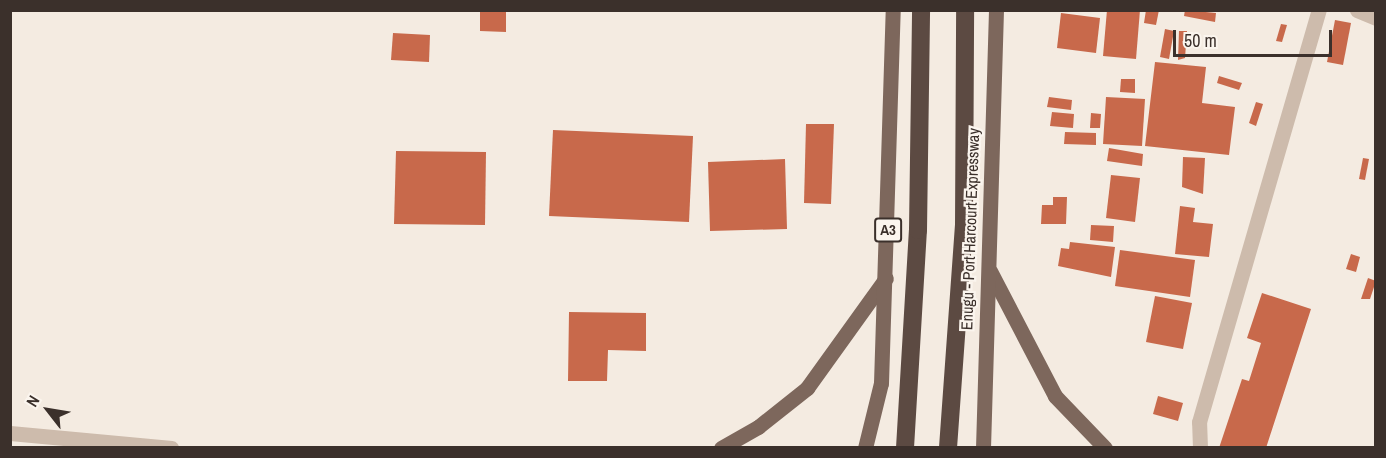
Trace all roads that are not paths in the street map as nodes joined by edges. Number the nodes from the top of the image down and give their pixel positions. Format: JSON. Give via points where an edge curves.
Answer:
{"nodes":[{"id":1,"x":921,"y":10,"type":"edge"},
{"id":2,"x":965,"y":10,"type":"edge"},
{"id":3,"x":996,"y":10,"type":"edge"},
{"id":4,"x":1319,"y":10,"type":"edge"},
{"id":5,"x":1357,"y":10,"type":"edge"},
{"id":6,"x":890,"y":12,"type":"edge"},
{"id":7,"x":1376,"y":18,"type":"edge"},
{"id":8,"x":990,"y":269,"type":"junction"},
{"id":9,"x":886,"y":278,"type":"junction"},
{"id":10,"x":10,"y":433,"type":"edge"},
{"id":11,"x":905,"y":440,"type":"edge"},
{"id":12,"x":948,"y":444,"type":"edge"},
{"id":13,"x":171,"y":447,"type":"edge"},
{"id":14,"x":721,"y":447,"type":"edge"},
{"id":15,"x":865,"y":447,"type":"edge"},
{"id":16,"x":983,"y":447,"type":"edge"},
{"id":17,"x":1105,"y":447,"type":"edge"},
{"id":18,"x":1200,"y":447,"type":"edge"}],
"edges":[{"from":1,"to":11,"type":"highway","number":"A3","via":[[918,230]]},
{"from":2,"to":12,"type":"highway","name":"Enugu - Port Harcourt Expressway","via":[[964,225]]},
{"from":3,"to":8,"type":"main road","name":"Enugu - Port Harcourt Expressway"},
{"from":4,"to":18,"type":"street","via":[[1199,422]]},
{"from":5,"to":7,"type":"street"},
{"from":6,"to":9,"type":"main road","number":"A3"},
{"from":8,"to":16,"type":"main road","name":"Enugu - Port Harcourt Expressway"},
{"from":8,"to":17,"type":"main road","via":[[1055,396]]},
{"from":9,"to":14,"type":"main road","via":[[807,388],[759,427]]},
{"from":9,"to":15,"type":"main road","number":"A3","via":[[881,383]]},
{"from":10,"to":13,"type":"street"}]}
